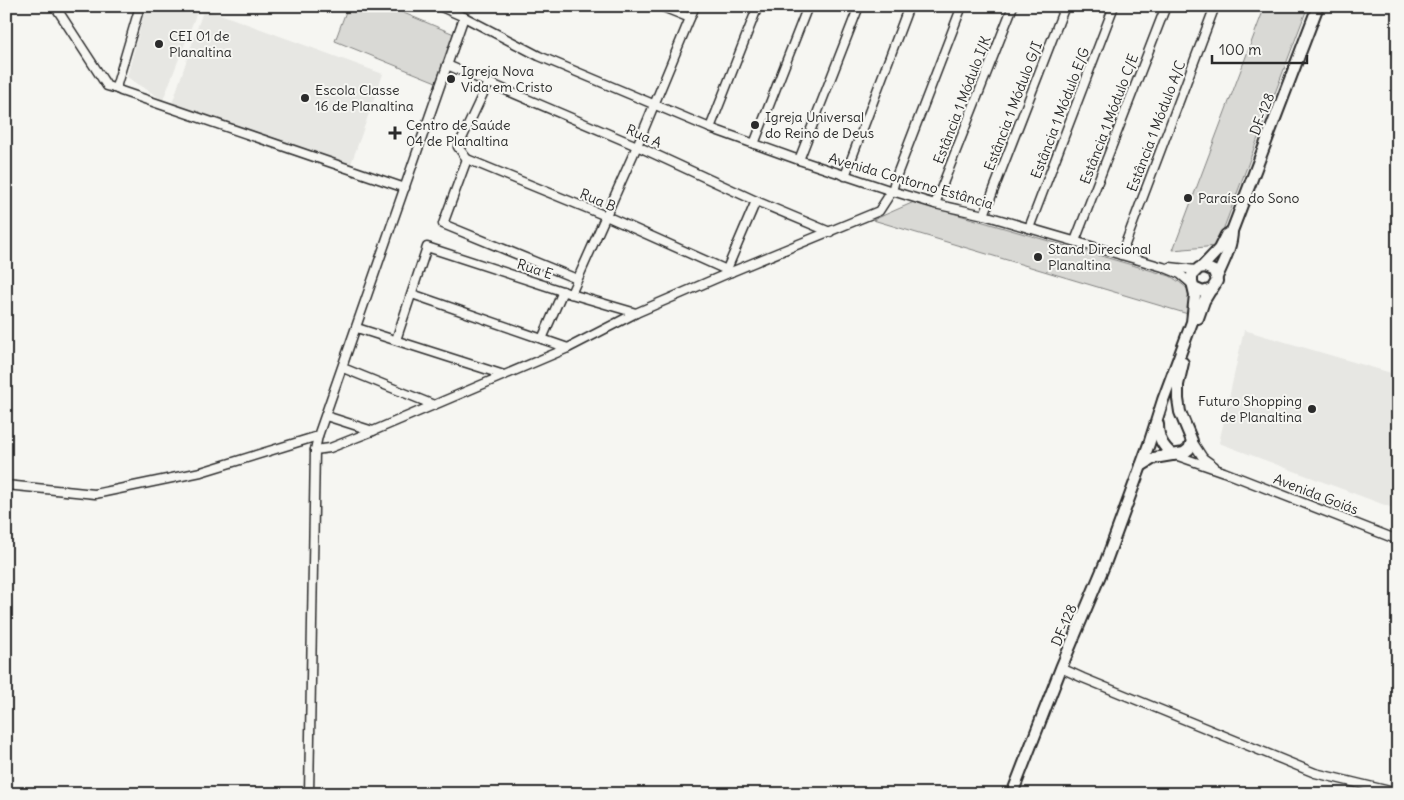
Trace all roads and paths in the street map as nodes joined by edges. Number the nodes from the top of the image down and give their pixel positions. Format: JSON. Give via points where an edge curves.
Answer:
{"nodes":[{"id":1,"x":55,"y":6,"type":"edge"},
{"id":2,"x":140,"y":6,"type":"edge"},
{"id":3,"x":439,"y":6,"type":"edge"},
{"id":4,"x":660,"y":6,"type":"edge"},
{"id":5,"x":695,"y":6,"type":"edge"},
{"id":6,"x":758,"y":6,"type":"edge"},
{"id":7,"x":808,"y":6,"type":"edge"},
{"id":8,"x":859,"y":6,"type":"edge"},
{"id":9,"x":909,"y":6,"type":"edge"},
{"id":10,"x":962,"y":6,"type":"edge"},
{"id":11,"x":1012,"y":6,"type":"edge"},
{"id":12,"x":1065,"y":6,"type":"edge"},
{"id":13,"x":1114,"y":6,"type":"edge"},
{"id":14,"x":1166,"y":6,"type":"edge"},
{"id":15,"x":1215,"y":6,"type":"edge"},
{"id":16,"x":1318,"y":6,"type":"edge"},
{"id":17,"x":464,"y":17,"type":"junction"},
{"id":18,"x":690,"y":18,"type":"junction"},
{"id":19,"x":447,"y":65,"type":"junction"},
{"id":20,"x":488,"y":83,"type":"junction"},
{"id":21,"x":118,"y":89,"type":"junction"},
{"id":22,"x":654,"y":104,"type":"junction"},
{"id":23,"x":710,"y":128,"type":"junction"},
{"id":24,"x":754,"y":144,"type":"junction"},
{"id":25,"x":637,"y":146,"type":"junction"},
{"id":26,"x":467,"y":159,"type":"junction"},
{"id":27,"x":799,"y":160,"type":"junction"},
{"id":28,"x":845,"y":176,"type":"junction"},
{"id":29,"x":405,"y":188,"type":"junction"},
{"id":30,"x":892,"y":191,"type":"junction"},
{"id":31,"x":756,"y":201,"type":"junction"},
{"id":32,"x":935,"y":204,"type":"junction"},
{"id":33,"x":984,"y":215,"type":"junction"},
{"id":34,"x":606,"y":216,"type":"junction"},
{"id":35,"x":1028,"y":228,"type":"junction"},
{"id":36,"x":1232,"y":231,"type":"junction"},
{"id":37,"x":830,"y":232,"type":"junction"},
{"id":38,"x":1075,"y":242,"type":"junction"},
{"id":39,"x":1121,"y":255,"type":"junction"},
{"id":40,"x":1163,"y":267,"type":"junction"},
{"id":41,"x":1199,"y":268,"type":"junction"},
{"id":42,"x":729,"y":270,"type":"junction"},
{"id":43,"x":1217,"y":277,"type":"junction"},
{"id":44,"x":577,"y":279,"type":"junction"},
{"id":45,"x":1193,"y":286,"type":"junction"},
{"id":46,"x":1210,"y":291,"type":"junction"},
{"id":47,"x":567,"y":292,"type":"junction"},
{"id":48,"x":412,"y":294,"type":"junction"},
{"id":49,"x":636,"y":313,"type":"junction"},
{"id":50,"x":357,"y":328,"type":"junction"},
{"id":51,"x":542,"y":339,"type":"junction"},
{"id":52,"x":396,"y":340,"type":"junction"},
{"id":53,"x":568,"y":348,"type":"junction"},
{"id":54,"x":343,"y":368,"type":"junction"},
{"id":55,"x":504,"y":375,"type":"junction"},
{"id":56,"x":434,"y":405,"type":"junction"},
{"id":57,"x":1180,"y":412,"type":"junction"},
{"id":58,"x":1160,"y":413,"type":"junction"},
{"id":59,"x":326,"y":416,"type":"junction"},
{"id":60,"x":373,"y":431,"type":"junction"},
{"id":61,"x":318,"y":436,"type":"junction"},
{"id":62,"x":1192,"y":441,"type":"junction"},
{"id":63,"x":315,"y":450,"type":"junction"},
{"id":64,"x":1173,"y":454,"type":"junction"},
{"id":65,"x":1141,"y":466,"type":"junction"},
{"id":66,"x":1224,"y":472,"type":"junction"},
{"id":67,"x":6,"y":485,"type":"edge"},
{"id":68,"x":1398,"y":540,"type":"edge"},
{"id":69,"x":1061,"y":668,"type":"junction"},
{"id":70,"x":1398,"y":793,"type":"edge"},
{"id":71,"x":309,"y":794,"type":"edge"},
{"id":72,"x":1012,"y":794,"type":"edge"}],
"edges":[{"from":1,"to":21,"type":"street","via":[[107,86]]},
{"from":2,"to":21,"type":"street"},
{"from":3,"to":17,"type":"street","name":"Avenida Contorno Estância"},
{"from":4,"to":18,"type":"street"},
{"from":5,"to":18,"type":"street"},
{"from":6,"to":23,"type":"street"},
{"from":7,"to":24,"type":"street"},
{"from":8,"to":27,"type":"street"},
{"from":9,"to":28,"type":"street"},
{"from":10,"to":30,"type":"street"},
{"from":11,"to":32,"type":"street","name":"Estância 1 Módulo I/K"},
{"from":12,"to":33,"type":"street","name":"Estância 1 Módulo G/I"},
{"from":13,"to":35,"type":"street","name":"Estância 1 Módulo E/G"},
{"from":14,"to":38,"type":"street","name":"Estância 1 Módulo C/E"},
{"from":15,"to":39,"type":"street","name":"Estância 1 Módulo A/C"},
{"from":16,"to":36,"type":"main road","name":"DF-128","number":"DF-128"},
{"from":17,"to":19,"type":"street"},
{"from":17,"to":22,"type":"street","name":"Avenida Contorno Estância","via":[[538,56]]},
{"from":18,"to":22,"type":"street"},
{"from":19,"to":20,"type":"street","name":"Rua A"},
{"from":19,"to":29,"type":"street"},
{"from":20,"to":25,"type":"street","name":"Rua A"},
{"from":20,"to":26,"type":"street","via":[[458,147]]},
{"from":21,"to":29,"type":"street"},
{"from":22,"to":23,"type":"street","name":"Avenida Contorno Estância"},
{"from":22,"to":25,"type":"street"},
{"from":23,"to":24,"type":"street","name":"Avenida Contorno Estância"},
{"from":24,"to":27,"type":"street","name":"Avenida Contorno Estância"},
{"from":25,"to":31,"type":"street","name":"Rua A"},
{"from":25,"to":34,"type":"street"},
{"from":26,"to":34,"type":"street","name":"Rua B"},
{"from":26,"to":44,"type":"street","via":[[444,224]]},
{"from":27,"to":28,"type":"street","name":"Avenida Contorno Estância"},
{"from":28,"to":30,"type":"street","name":"Avenida Contorno Estância"},
{"from":29,"to":50,"type":"street"},
{"from":30,"to":32,"type":"street","name":"Avenida Contorno Estância"},
{"from":30,"to":37,"type":"street","via":[[880,211]]},
{"from":31,"to":37,"type":"street","name":"Rua A"},
{"from":31,"to":42,"type":"street"},
{"from":32,"to":33,"type":"street","name":"Avenida Contorno Estância"},
{"from":33,"to":35,"type":"street","name":"Avenida Contorno Estância"},
{"from":34,"to":42,"type":"street","name":"Rua B"},
{"from":34,"to":44,"type":"street"},
{"from":35,"to":38,"type":"street","name":"Avenida Contorno Estância"},
{"from":36,"to":41,"type":"main road","name":"DF-128","number":"DF-128"},
{"from":36,"to":43,"type":"main road","name":"DF-128","number":"DF-128"},
{"from":37,"to":42,"type":"street"},
{"from":38,"to":39,"type":"street","name":"Avenida Contorno Estância"},
{"from":39,"to":40,"type":"street","name":"Avenida Contorno Estância"},
{"from":40,"to":41,"type":"street","name":"Avenida Contorno Estância"},
{"from":40,"to":45,"type":"street","name":"Avenida Contorno Estância","via":[[1180,274]]},
{"from":41,"to":43,"type":"main road","via":[[1212,269]]},
{"from":41,"to":45,"type":"main road","number":"DF-128","via":[[1191,278]]},
{"from":42,"to":49,"type":"street"},
{"from":43,"to":46,"type":"main road","number":"DF-128","via":[[1215,287]]},
{"from":44,"to":47,"type":"street"},
{"from":45,"to":46,"type":"main road","via":[[1203,292]]},
{"from":45,"to":58,"type":"main road","name":"DF-128","number":"DF-128","via":[[1192,322]]},
{"from":46,"to":57,"type":"main road","number":"DF-128","via":[[1181,370],[1178,385]]},
{"from":47,"to":48,"type":"street","name":"Rua E","via":[[427,247]]},
{"from":47,"to":49,"type":"street","name":"Rua E"},
{"from":47,"to":51,"type":"street"},
{"from":48,"to":51,"type":"street"},
{"from":48,"to":52,"type":"street"},
{"from":49,"to":53,"type":"street"},
{"from":50,"to":52,"type":"street"},
{"from":50,"to":54,"type":"street"},
{"from":51,"to":53,"type":"street"},
{"from":52,"to":55,"type":"street"},
{"from":53,"to":55,"type":"street"},
{"from":54,"to":56,"type":"street"},
{"from":54,"to":59,"type":"street"},
{"from":55,"to":56,"type":"street"},
{"from":56,"to":60,"type":"street"},
{"from":57,"to":58,"type":"main road","via":[[1172,408]]},
{"from":57,"to":62,"type":"main road","number":"DF-128"},
{"from":58,"to":64,"type":"main road","via":[[1159,438]]},
{"from":58,"to":65,"type":"main road","name":"DF-128","number":"DF-128"},
{"from":59,"to":60,"type":"street"},
{"from":59,"to":61,"type":"street"},
{"from":60,"to":63,"type":"street","via":[[330,448]]},
{"from":61,"to":63,"type":"street"},
{"from":61,"to":67,"type":"street","via":[[202,472],[95,494]]},
{"from":62,"to":64,"type":"main road","via":[[1187,452]]},
{"from":62,"to":66,"type":"street","name":"Avenida Goiás","via":[[1203,458]]},
{"from":63,"to":71,"type":"street"},
{"from":64,"to":65,"type":"main road","via":[[1154,458]]},
{"from":64,"to":66,"type":"street","name":"Avenida Goiás"},
{"from":65,"to":69,"type":"main road","name":"DF-128","number":"DF-128"},
{"from":66,"to":68,"type":"street","name":"Avenida Goiás"},
{"from":69,"to":70,"type":"street","via":[[1315,773]]},
{"from":69,"to":72,"type":"main road","name":"DF-128","number":"DF-128"}]}
